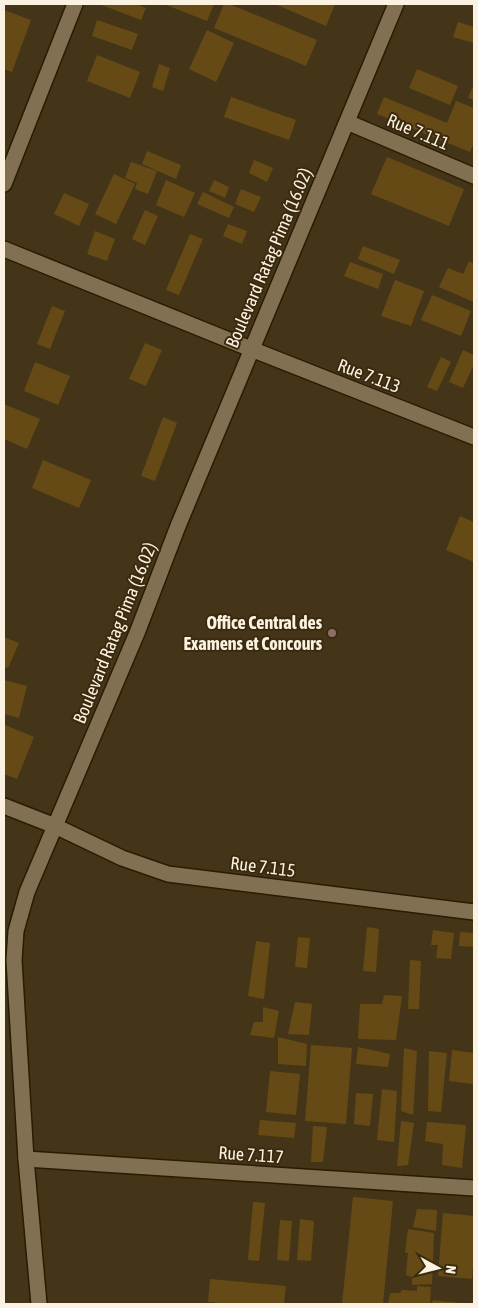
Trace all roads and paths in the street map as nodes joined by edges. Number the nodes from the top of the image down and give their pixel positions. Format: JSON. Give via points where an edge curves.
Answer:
{"nodes":[{"id":1,"x":72,"y":4,"type":"edge"},
{"id":2,"x":396,"y":4,"type":"edge"},
{"id":3,"x":347,"y":122,"type":"junction"},
{"id":4,"x":474,"y":176,"type":"edge"},
{"id":5,"x":4,"y":184,"type":"edge"},
{"id":6,"x":4,"y":249,"type":"edge"},
{"id":7,"x":251,"y":349,"type":"junction"},
{"id":8,"x":474,"y":437,"type":"edge"},
{"id":9,"x":4,"y":806,"type":"edge"},
{"id":10,"x":55,"y":826,"type":"junction"},
{"id":11,"x":474,"y":912,"type":"edge"},
{"id":12,"x":11,"y":1047,"type":"edge"},
{"id":13,"x":26,"y":1159,"type":"junction"},
{"id":14,"x":474,"y":1188,"type":"edge"},
{"id":15,"x":39,"y":1304,"type":"edge"}],
"edges":[{"from":1,"to":5,"type":"street"},
{"from":2,"to":3,"type":"street","name":"Boulevard Ratag Pima (16.02)"},
{"from":3,"to":4,"type":"street","name":"Rue 7.111"},
{"from":3,"to":7,"type":"street","name":"Boulevard Ratag Pima (16.02)"},
{"from":6,"to":7,"type":"street","name":"Rue 7.113"},
{"from":7,"to":8,"type":"street","name":"Rue 7.113"},
{"from":7,"to":10,"type":"street","name":"Boulevard Ratag Pima (16.02)","via":[[138,633]]},
{"from":9,"to":10,"type":"street","name":"Rue 7.115"},
{"from":10,"to":11,"type":"street","name":"Rue 7.115","via":[[122,858],[168,874]]},
{"from":10,"to":12,"type":"street","name":"Boulevard Ratag Pima (16.02)","via":[[27,892],[16,931]]},
{"from":12,"to":13,"type":"street","name":"Boulevard Ratag Pima (16.02)"},
{"from":13,"to":14,"type":"street","name":"Rue 7.117"},
{"from":13,"to":15,"type":"street","name":"Boulevard Ratag Pima (16.02)"}]}
